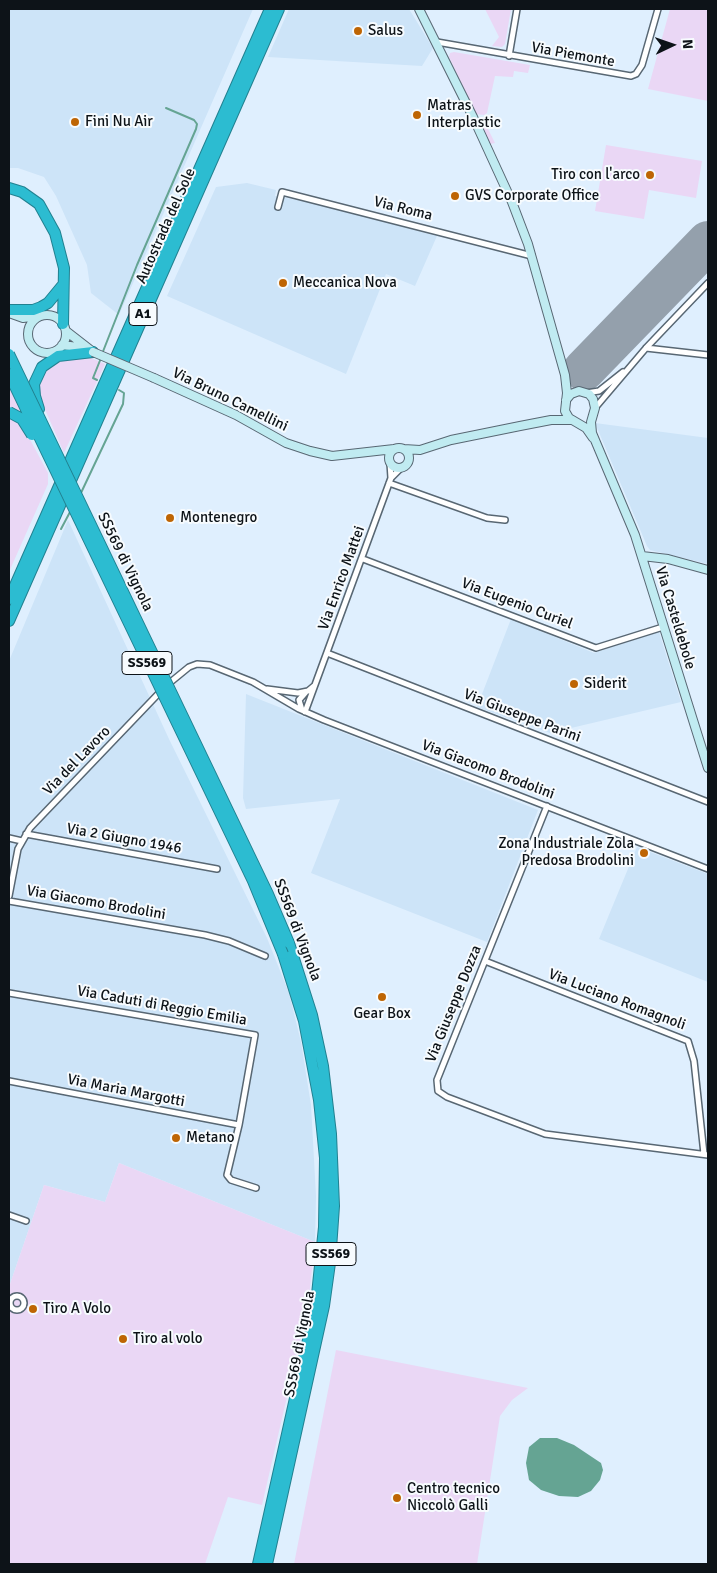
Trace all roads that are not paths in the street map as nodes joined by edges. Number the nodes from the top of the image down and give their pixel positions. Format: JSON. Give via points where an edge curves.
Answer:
{"nodes":[{"id":1,"x":270,"y":9,"type":"edge"},
{"id":2,"x":279,"y":9,"type":"edge"},
{"id":3,"x":419,"y":9,"type":"edge"},
{"id":4,"x":517,"y":9,"type":"edge"},
{"id":5,"x":658,"y":9,"type":"edge"},
{"id":6,"x":437,"y":42,"type":"junction"},
{"id":7,"x":509,"y":56,"type":"junction"},
{"id":8,"x":9,"y":188,"type":"edge"},
{"id":9,"x":278,"y":207,"type":"dead end"},
{"id":10,"x":532,"y":256,"type":"junction"},
{"id":11,"x":708,"y":283,"type":"edge"},
{"id":12,"x":63,"y":286,"type":"junction"},
{"id":13,"x":11,"y":313,"type":"edge"},
{"id":14,"x":41,"y":316,"type":"junction"},
{"id":15,"x":64,"y":328,"type":"junction"},
{"id":16,"x":28,"y":335,"type":"junction"},
{"id":17,"x":62,"y":345,"type":"junction"},
{"id":18,"x":646,"y":348,"type":"junction"},
{"id":19,"x":90,"y":350,"type":"junction"},
{"id":20,"x":9,"y":354,"type":"edge"},
{"id":21,"x":708,"y":355,"type":"edge"},
{"id":22,"x":625,"y":370,"type":"junction"},
{"id":23,"x":9,"y":374,"type":"edge"},
{"id":24,"x":565,"y":376,"type":"junction"},
{"id":25,"x":577,"y":391,"type":"junction"},
{"id":26,"x":586,"y":393,"type":"junction"},
{"id":27,"x":565,"y":401,"type":"junction"},
{"id":28,"x":595,"y":408,"type":"junction"},
{"id":29,"x":9,"y":412,"type":"edge"},
{"id":30,"x":592,"y":416,"type":"junction"},
{"id":31,"x":551,"y":420,"type":"junction"},
{"id":32,"x":573,"y":421,"type":"junction"},
{"id":33,"x":46,"y":431,"type":"junction"},
{"id":34,"x":593,"y":438,"type":"junction"},
{"id":35,"x":394,"y":449,"type":"junction"},
{"id":36,"x":404,"y":449,"type":"junction"},
{"id":37,"x":420,"y":450,"type":"junction"},
{"id":38,"x":367,"y":451,"type":"junction"},
{"id":39,"x":409,"y":461,"type":"junction"},
{"id":40,"x":390,"y":462,"type":"junction"},
{"id":41,"x":401,"y":468,"type":"junction"},
{"id":42,"x":390,"y":480,"type":"junction"},
{"id":43,"x":76,"y":514,"type":"junction"},
{"id":44,"x":505,"y":520,"type":"dead end"},
{"id":45,"x":363,"y":559,"type":"junction"},
{"id":46,"x":643,"y":559,"type":"junction"},
{"id":47,"x":708,"y":570,"type":"edge"},
{"id":48,"x":9,"y":599,"type":"edge"},
{"id":49,"x":9,"y":620,"type":"edge"},
{"id":50,"x":663,"y":627,"type":"junction"},
{"id":51,"x":327,"y":653,"type":"junction"},
{"id":52,"x":315,"y":685,"type":"junction"},
{"id":53,"x":262,"y":687,"type":"junction"},
{"id":54,"x":308,"y":691,"type":"junction"},
{"id":55,"x":304,"y":712,"type":"junction"},
{"id":56,"x":708,"y":768,"type":"edge"},
{"id":57,"x":708,"y":802,"type":"edge"},
{"id":58,"x":547,"y":806,"type":"junction"},
{"id":59,"x":26,"y":834,"type":"junction"},
{"id":60,"x":9,"y":838,"type":"edge"},
{"id":61,"x":22,"y":841,"type":"junction"},
{"id":62,"x":217,"y":869,"type":"dead end"},
{"id":63,"x":708,"y":869,"type":"edge"},
{"id":64,"x":9,"y":896,"type":"edge"},
{"id":65,"x":9,"y":901,"type":"edge"},
{"id":66,"x":265,"y":956,"type":"dead end"},
{"id":67,"x":485,"y":961,"type":"junction"},
{"id":68,"x":9,"y":993,"type":"edge"},
{"id":69,"x":9,"y":1081,"type":"edge"},
{"id":70,"x":239,"y":1125,"type":"junction"},
{"id":71,"x":706,"y":1155,"type":"edge"},
{"id":72,"x":256,"y":1188,"type":"dead end"},
{"id":73,"x":9,"y":1215,"type":"edge"},
{"id":74,"x":26,"y":1221,"type":"dead end"},
{"id":75,"x":258,"y":1564,"type":"edge"},
{"id":76,"x":267,"y":1564,"type":"edge"}],
"edges":[{"from":1,"to":48,"type":"highway","name":"Autostrada del Sole","number":"A1"},
{"from":2,"to":49,"type":"highway","name":"Autostrada del Sole","number":"A1"},
{"from":3,"to":6,"type":"street"},
{"from":4,"to":7,"type":"street"},
{"from":5,"to":7,"type":"street","name":"Via Piemonte","via":[[640,70],[631,76]]},
{"from":6,"to":7,"type":"street","name":"Via Piemonte"},
{"from":6,"to":10,"type":"street","via":[[503,181]]},
{"from":8,"to":12,"type":"highway","via":[[30,197],[44,211],[63,258]]},
{"from":9,"to":10,"type":"street","name":"Via Roma","via":[[282,192]]},
{"from":10,"to":24,"type":"street"},
{"from":11,"to":18,"type":"street"},
{"from":12,"to":13,"type":"highway","via":[[41,308]]},
{"from":12,"to":15,"type":"highway"},
{"from":13,"to":14,"type":"street","via":[[31,318]]},
{"from":13,"to":16,"type":"street"},
{"from":14,"to":15,"type":"street","via":[[54,316]]},
{"from":14,"to":16,"type":"street","via":[[30,325]]},
{"from":15,"to":17,"type":"street"},
{"from":15,"to":19,"type":"street"},
{"from":16,"to":17,"type":"street","via":[[39,351],[54,351]]},
{"from":17,"to":19,"type":"street"},
{"from":18,"to":21,"type":"street"},
{"from":18,"to":22,"type":"street"},
{"from":19,"to":33,"type":"highway","bridge":true,"via":[[48,361],[37,374],[35,396]]},
{"from":19,"to":38,"type":"street","name":"Via Bruno Camellini","bridge":true,"via":[[236,415],[286,443],[332,456]]},
{"from":20,"to":33,"type":"highway","name":"SS569 di Vignola","number":"SS569","bridge":true},
{"from":22,"to":26,"type":"street","via":[[599,391]]},
{"from":22,"to":28,"type":"street"},
{"from":23,"to":43,"type":"highway","name":"SS569 di Vignola","number":"SS569","bridge":true},
{"from":24,"to":25,"type":"street"},
{"from":24,"to":27,"type":"street"},
{"from":25,"to":26,"type":"street"},
{"from":25,"to":27,"type":"street"},
{"from":26,"to":28,"type":"street","via":[[593,399]]},
{"from":27,"to":31,"type":"street"},
{"from":27,"to":32,"type":"street","via":[[565,411]]},
{"from":28,"to":30,"type":"street"},
{"from":29,"to":43,"type":"highway","bridge":true,"via":[[22,419]]},
{"from":30,"to":32,"type":"street","via":[[585,421]]},
{"from":30,"to":34,"type":"street"},
{"from":31,"to":32,"type":"street"},
{"from":31,"to":37,"type":"street","via":[[451,440]]},
{"from":32,"to":34,"type":"street","via":[[586,428]]},
{"from":33,"to":76,"type":"highway","name":"SS569 di Vignola","number":"SS569","bridge":true,"via":[[268,894],[289,944],[312,1015],[323,1066],[332,1134],[333,1228],[324,1306]]},
{"from":34,"to":46,"type":"street","via":[[628,514]]},
{"from":35,"to":36,"type":"street","name":"Via Bruno Camellini"},
{"from":35,"to":38,"type":"street","name":"Via Bruno Camellini"},
{"from":35,"to":40,"type":"street","via":[[390,453]]},
{"from":36,"to":37,"type":"street","name":"Via Bruno Camellini"},
{"from":36,"to":39,"type":"street","via":[[408,452]]},
{"from":37,"to":39,"type":"street"},
{"from":38,"to":40,"type":"street","via":[[380,454]]},
{"from":39,"to":41,"type":"street"},
{"from":40,"to":41,"type":"street"},
{"from":40,"to":42,"type":"street","name":"Via Enrico Mattei"},
{"from":41,"to":42,"type":"street","name":"Via Enrico Mattei"},
{"from":42,"to":44,"type":"street","via":[[486,518]]},
{"from":42,"to":45,"type":"street","name":"Via Enrico Mattei"},
{"from":43,"to":75,"type":"highway","name":"SS569 di Vignola","number":"SS569","bridge":true,"via":[[253,881],[283,954],[304,1021],[316,1075],[323,1135],[324,1227],[316,1304]]},
{"from":45,"to":50,"type":"street","name":"Via Eugenio Curiel","via":[[596,648]]},
{"from":45,"to":51,"type":"street","name":"Via Enrico Mattei"},
{"from":46,"to":47,"type":"street","via":[[658,557]]},
{"from":46,"to":50,"type":"street","name":"Via Casteldebole"},
{"from":50,"to":56,"type":"street","name":"Via Casteldebole"},
{"from":51,"to":52,"type":"street","name":"Via Enrico Mattei"},
{"from":51,"to":57,"type":"street","name":"Via Giuseppe Parini"},
{"from":52,"to":54,"type":"street","name":"Via Enrico Mattei"},
{"from":52,"to":55,"type":"street","name":"Via Enrico Mattei"},
{"from":53,"to":54,"type":"street","via":[[291,693]]},
{"from":53,"to":55,"type":"street","name":"Via Giacomo Brodolini"},
{"from":53,"to":59,"type":"street","name":"Via del Lavoro","via":[[210,665],[197,664],[182,671]]},
{"from":54,"to":55,"type":"street","via":[[299,700]]},
{"from":55,"to":58,"type":"street","name":"Via Giacomo Brodolini"},
{"from":58,"to":63,"type":"street","name":"Via Giacomo Brodolini"},
{"from":58,"to":67,"type":"street","name":"Via Giuseppe Dozza"},
{"from":59,"to":61,"type":"street","name":"Via del Lavoro"},
{"from":59,"to":62,"type":"street","name":"Via 2 Giugno 1946"},
{"from":60,"to":61,"type":"street"},
{"from":61,"to":64,"type":"street","name":"Via del Lavoro"},
{"from":65,"to":66,"type":"street","name":"Via Giacomo Brodolini","via":[[205,935]]},
{"from":67,"to":71,"type":"street","name":"Via Luciano Romagnoli","via":[[688,1041],[694,1061]]},
{"from":67,"to":71,"type":"street","name":"Via Giuseppe Dozza","via":[[437,1080],[438,1091],[544,1134]]},
{"from":68,"to":70,"type":"street","name":"Via Caduti di Reggio Emilia","via":[[255,1035]]},
{"from":69,"to":70,"type":"street","name":"Via Maria Margotti"},
{"from":70,"to":72,"type":"street","name":"Via Caduti di Reggio Emilia","via":[[227,1175],[231,1180]]},
{"from":73,"to":74,"type":"street"}]}
